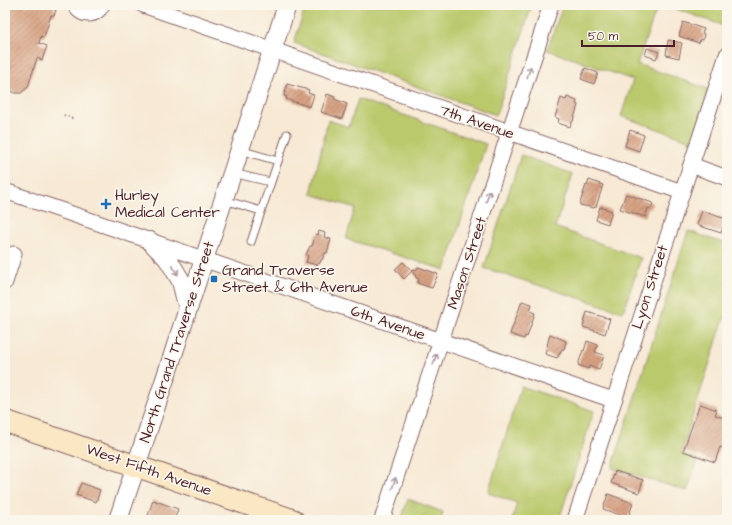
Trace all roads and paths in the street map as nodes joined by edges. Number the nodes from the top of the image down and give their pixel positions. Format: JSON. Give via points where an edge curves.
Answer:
{"nodes":[{"id":1,"x":76,"y":5,"type":"edge"},
{"id":2,"x":102,"y":5,"type":"edge"},
{"id":3,"x":143,"y":5,"type":"edge"},
{"id":4,"x":287,"y":5,"type":"edge"},
{"id":5,"x":551,"y":5,"type":"edge"},
{"id":6,"x":272,"y":50,"type":"junction"},
{"id":7,"x":727,"y":55,"type":"edge"},
{"id":8,"x":64,"y":115,"type":"dead end"},
{"id":9,"x":74,"y":119,"type":"dead end"},
{"id":10,"x":509,"y":133,"type":"junction"},
{"id":11,"x":286,"y":134,"type":"dead end"},
{"id":12,"x":240,"y":150,"type":"junction"},
{"id":13,"x":278,"y":161,"type":"junction"},
{"id":14,"x":691,"y":166,"type":"junction"},
{"id":15,"x":232,"y":173,"type":"junction"},
{"id":16,"x":727,"y":178,"type":"edge"},
{"id":17,"x":270,"y":182,"type":"junction"},
{"id":18,"x":5,"y":191,"type":"edge"},
{"id":19,"x":682,"y":192,"type":"junction"},
{"id":20,"x":223,"y":200,"type":"junction"},
{"id":21,"x":261,"y":211,"type":"junction"},
{"id":22,"x":150,"y":241,"type":"junction"},
{"id":23,"x":251,"y":242,"type":"dead end"},
{"id":24,"x":14,"y":254,"type":"dead end"},
{"id":25,"x":204,"y":260,"type":"junction"},
{"id":26,"x":5,"y":282,"type":"edge"},
{"id":27,"x":189,"y":306,"type":"junction"},
{"id":28,"x":441,"y":341,"type":"junction"},
{"id":29,"x":613,"y":400,"type":"junction"},
{"id":30,"x":5,"y":420,"type":"edge"},
{"id":31,"x":136,"y":466,"type":"junction"},
{"id":32,"x":118,"y":520,"type":"edge"},
{"id":33,"x":293,"y":520,"type":"edge"},
{"id":34,"x":382,"y":520,"type":"edge"},
{"id":35,"x":575,"y":520,"type":"edge"}],
"edges":[{"from":1,"to":2,"type":"street","via":[[80,12],[89,15]]},
{"from":3,"to":6,"type":"street","name":"7th Avenue"},
{"from":4,"to":6,"type":"street","name":"North Grand Traverse Street"},
{"from":10,"to":5,"type":"street","name":"Mason Street","one_way":true},
{"from":6,"to":10,"type":"street","name":"7th Avenue"},
{"from":6,"to":12,"type":"street","name":"North Grand Traverse Street"},
{"from":7,"to":14,"type":"street","name":"Lyon Street"},
{"from":8,"to":9,"type":"path"},
{"from":10,"to":19,"type":"street","name":"7th Avenue"},
{"from":28,"to":10,"type":"street","name":"Mason Street","one_way":true},
{"from":11,"to":13,"type":"lane"},
{"from":12,"to":13,"type":"lane"},
{"from":12,"to":15,"type":"street","name":"North Grand Traverse Street"},
{"from":13,"to":17,"type":"lane"},
{"from":14,"to":16,"type":"street"},
{"from":14,"to":19,"type":"street","name":"Lyon Street"},
{"from":15,"to":17,"type":"lane"},
{"from":15,"to":20,"type":"street","name":"North Grand Traverse Street"},
{"from":17,"to":21,"type":"lane"},
{"from":18,"to":22,"type":"street","name":"6th Avenue"},
{"from":19,"to":29,"type":"street","name":"Lyon Street"},
{"from":20,"to":21,"type":"lane"},
{"from":20,"to":25,"type":"street","name":"North Grand Traverse Street"},
{"from":21,"to":23,"type":"lane"},
{"from":22,"to":25,"type":"street","name":"6th Avenue"},
{"from":22,"to":27,"type":"street","one_way":true,"via":[[174,269]]},
{"from":24,"to":26,"type":"street"},
{"from":25,"to":27,"type":"street","name":"North Grand Traverse Street"},
{"from":25,"to":28,"type":"street","name":"6th Avenue"},
{"from":27,"to":31,"type":"street","name":"North Grand Traverse Street"},
{"from":28,"to":29,"type":"street","name":"6th Avenue"},
{"from":34,"to":28,"type":"street","name":"Mason Street","one_way":true},
{"from":29,"to":35,"type":"street","name":"Lyon Street"},
{"from":30,"to":31,"type":"main road","name":"West Fifth Avenue"},
{"from":31,"to":32,"type":"street","name":"North Grand Traverse Street"},
{"from":31,"to":33,"type":"main road","name":"West Fifth Avenue"}]}
